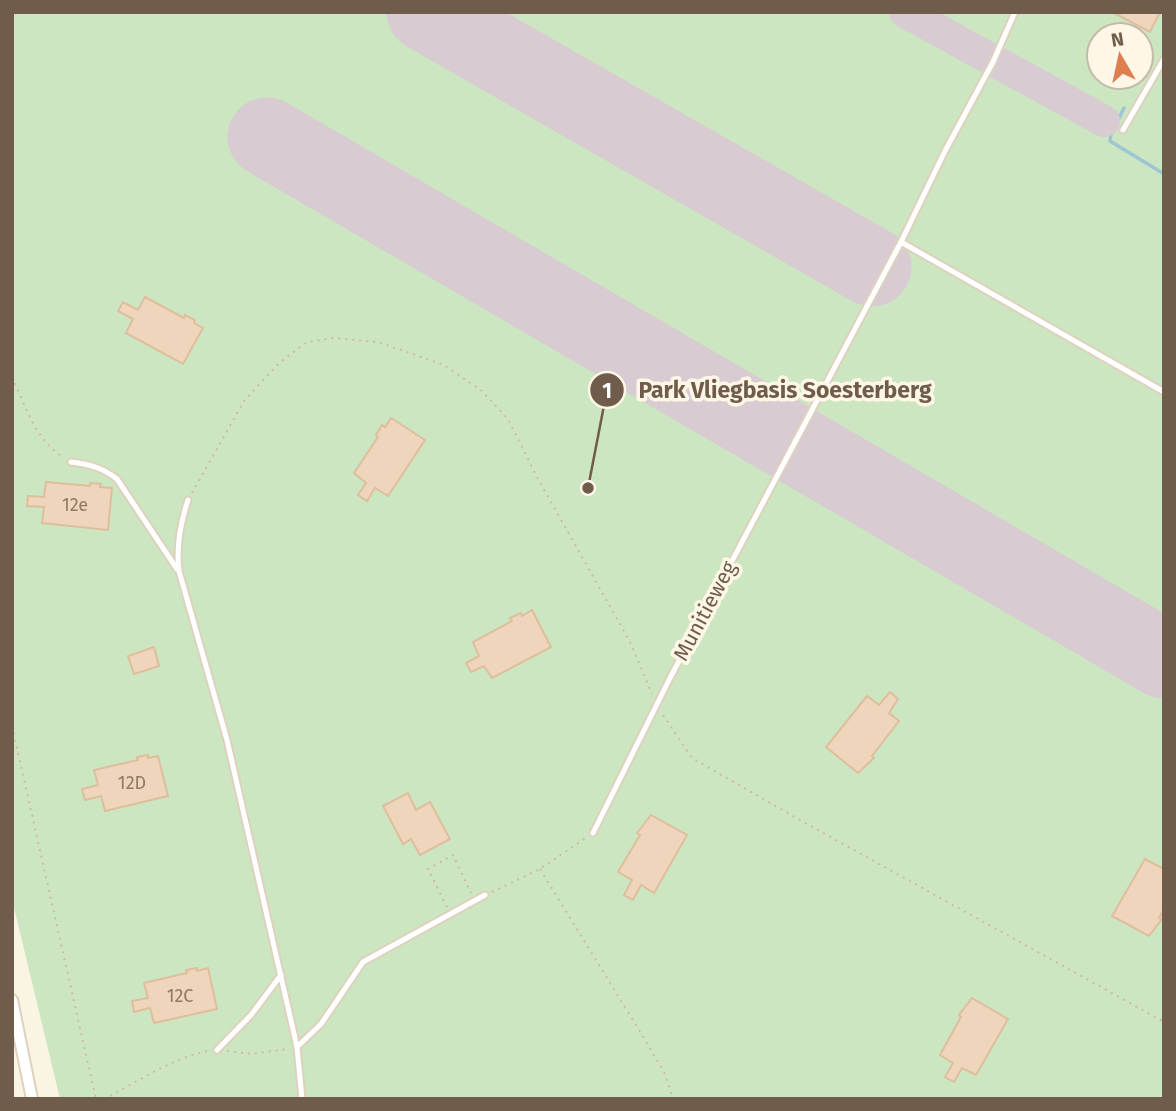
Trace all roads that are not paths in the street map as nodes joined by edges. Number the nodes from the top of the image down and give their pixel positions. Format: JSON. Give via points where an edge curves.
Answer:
{"nodes":[{"id":1,"x":1015,"y":12,"type":"edge"},
{"id":2,"x":1164,"y":59,"type":"edge"},
{"id":3,"x":1123,"y":130,"type":"dead end"},
{"id":4,"x":901,"y":242,"type":"junction"},
{"id":5,"x":1164,"y":392,"type":"edge"},
{"id":6,"x":71,"y":463,"type":"road end"},
{"id":7,"x":188,"y":500,"type":"road end"},
{"id":8,"x":179,"y":571,"type":"junction"},
{"id":9,"x":593,"y":833,"type":"road end"},
{"id":10,"x":485,"y":895,"type":"road end"},
{"id":11,"x":281,"y":975,"type":"junction"},
{"id":12,"x":12,"y":1000,"type":"edge"},
{"id":13,"x":297,"y":1047,"type":"junction"},
{"id":14,"x":217,"y":1050,"type":"road end"},
{"id":15,"x":33,"y":1099,"type":"edge"},
{"id":16,"x":302,"y":1099,"type":"edge"}],
"edges":[{"from":1,"to":4,"type":"lane","name":"Munitieweg"},
{"from":2,"to":3,"type":"lane"},
{"from":4,"to":5,"type":"lane"},
{"from":4,"to":9,"type":"lane","name":"Munitieweg"},
{"from":6,"to":8,"type":"lane","via":[[98,468],[117,479]]},
{"from":7,"to":8,"type":"lane","via":[[180,532]]},
{"from":8,"to":11,"type":"lane","via":[[227,740]]},
{"from":10,"to":13,"type":"lane","via":[[363,962],[321,1024]]},
{"from":11,"to":13,"type":"lane"},
{"from":11,"to":14,"type":"lane"},
{"from":12,"to":15,"type":"street"},
{"from":13,"to":16,"type":"lane"}]}
